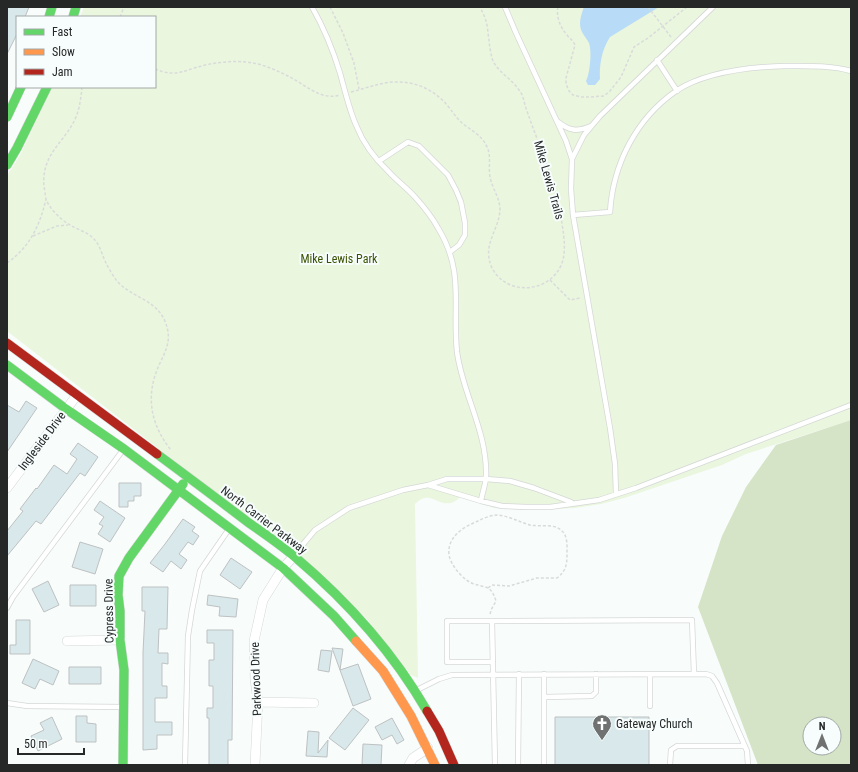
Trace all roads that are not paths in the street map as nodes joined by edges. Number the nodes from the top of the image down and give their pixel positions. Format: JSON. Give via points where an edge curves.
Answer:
{"nodes":[{"id":1,"x":312,"y":7,"type":"edge"},
{"id":2,"x":505,"y":7,"type":"edge"},
{"id":3,"x":713,"y":7,"type":"edge"},
{"id":4,"x":657,"y":60,"type":"junction"},
{"id":5,"x":851,"y":71,"type":"edge"},
{"id":6,"x":21,"y":88,"type":"edge"},
{"id":7,"x":47,"y":88,"type":"edge"},
{"id":8,"x":677,"y":91,"type":"junction"},
{"id":9,"x":7,"y":117,"type":"edge"},
{"id":10,"x":556,"y":120,"type":"junction"},
{"id":11,"x":592,"y":125,"type":"junction"},
{"id":12,"x":572,"y":159,"type":"junction"},
{"id":13,"x":379,"y":161,"type":"junction"},
{"id":14,"x":7,"y":165,"type":"edge"},
{"id":15,"x":573,"y":215,"type":"junction"},
{"id":16,"x":450,"y":252,"type":"junction"},
{"id":17,"x":7,"y":343,"type":"edge"},
{"id":18,"x":10,"y":369,"type":"edge"},
{"id":19,"x":77,"y":394,"type":"junction"},
{"id":20,"x":851,"y":405,"type":"edge"},
{"id":21,"x":66,"y":409,"type":"junction"},
{"id":22,"x":124,"y":449,"type":"junction"},
{"id":23,"x":187,"y":478,"type":"junction"},
{"id":24,"x":486,"y":479,"type":"junction"},
{"id":25,"x":428,"y":485,"type":"junction"},
{"id":26,"x":7,"y":488,"type":"edge"},
{"id":27,"x":178,"y":490,"type":"junction"},
{"id":28,"x":616,"y":494,"type":"junction"},
{"id":29,"x":481,"y":501,"type":"junction"},
{"id":30,"x":572,"y":503,"type":"junction"},
{"id":31,"x":229,"y":528,"type":"junction"},
{"id":32,"x":294,"y":556,"type":"junction"},
{"id":33,"x":283,"y":568,"type":"junction"},
{"id":34,"x":7,"y":608,"type":"edge"},
{"id":35,"x":491,"y":621,"type":"junction"},
{"id":36,"x":120,"y":640,"type":"junction"},
{"id":37,"x":67,"y":641,"type":"dead end"},
{"id":38,"x":493,"y":662,"type":"junction"},
{"id":39,"x":493,"y":674,"type":"junction"},
{"id":40,"x":519,"y":674,"type":"junction"},
{"id":41,"x":544,"y":674,"type":"junction"},
{"id":42,"x":596,"y":674,"type":"junction"},
{"id":43,"x":650,"y":674,"type":"junction"},
{"id":44,"x":694,"y":674,"type":"junction"},
{"id":45,"x":415,"y":691,"type":"junction"},
{"id":46,"x":544,"y":697,"type":"junction"},
{"id":47,"x":400,"y":698,"type":"junction"},
{"id":48,"x":258,"y":702,"type":"junction"},
{"id":49,"x":7,"y":703,"type":"edge"},
{"id":50,"x":314,"y":703,"type":"dead end"},
{"id":51,"x":124,"y":706,"type":"junction"},
{"id":52,"x":650,"y":706,"type":"dead end"},
{"id":53,"x":744,"y":746,"type":"junction"},
{"id":54,"x":428,"y":748,"type":"junction"},
{"id":55,"x":123,"y":765,"type":"edge"},
{"id":56,"x":184,"y":765,"type":"edge"},
{"id":57,"x":255,"y":765,"type":"edge"},
{"id":58,"x":409,"y":765,"type":"edge"},
{"id":59,"x":435,"y":765,"type":"edge"},
{"id":60,"x":454,"y":765,"type":"edge"},
{"id":61,"x":495,"y":765,"type":"edge"},
{"id":62,"x":518,"y":765,"type":"edge"},
{"id":63,"x":544,"y":765,"type":"edge"},
{"id":64,"x":670,"y":765,"type":"edge"},
{"id":65,"x":748,"y":765,"type":"edge"}],
"edges":[{"from":1,"to":13,"type":"lane","via":[[328,40],[356,125],[363,140]]},
{"from":2,"to":10,"type":"lane"},
{"from":3,"to":4,"type":"lane"},
{"from":4,"to":8,"type":"lane"},
{"from":4,"to":11,"type":"lane"},
{"from":5,"to":8,"type":"lane","via":[[803,66],[752,68],[710,76]]},
{"from":6,"to":9,"type":"main road"},
{"from":7,"to":14,"type":"main road"},
{"from":8,"to":15,"type":"lane","via":[[646,118],[633,136],[616,173],[610,212]]},
{"from":10,"to":11,"type":"lane","via":[[565,128],[582,129]]},
{"from":10,"to":12,"type":"lane"},
{"from":11,"to":12,"type":"lane","via":[[584,134]]},
{"from":12,"to":15,"type":"lane"},
{"from":13,"to":16,"type":"lane","via":[[429,213]]},
{"from":13,"to":16,"type":"lane","via":[[408,142],[419,146],[448,175],[461,202],[465,223],[465,235]]},
{"from":15,"to":28,"type":"lane","via":[[610,428]]},
{"from":16,"to":24,"type":"lane","via":[[457,288],[457,351],[482,437]]},
{"from":17,"to":19,"type":"main road","name":"North Carrier Parkway"},
{"from":18,"to":21,"type":"main road"},
{"from":19,"to":21,"type":"street","name":"Ingleside Drive"},
{"from":19,"to":23,"type":"main road","name":"North Carrier Parkway"},
{"from":20,"to":28,"type":"lane"},
{"from":21,"to":22,"type":"main road"},
{"from":21,"to":26,"type":"street","name":"Ingleside Drive"},
{"from":22,"to":27,"type":"main road"},
{"from":22,"to":34,"type":"lane"},
{"from":23,"to":27,"type":"main road","name":"Cypress Drive"},
{"from":23,"to":32,"type":"main road","name":"North Carrier Parkway"},
{"from":24,"to":25,"type":"lane","via":[[448,480]]},
{"from":24,"to":29,"type":"lane"},
{"from":24,"to":30,"type":"lane","via":[[510,481]]},
{"from":25,"to":29,"type":"lane"},
{"from":25,"to":32,"type":"lane","via":[[403,490],[349,508],[316,530]]},
{"from":27,"to":31,"type":"main road"},
{"from":27,"to":36,"type":"main road","name":"Cypress Drive","via":[[119,576]]},
{"from":28,"to":30,"type":"lane","via":[[599,500]]},
{"from":29,"to":30,"type":"lane","via":[[502,506],[526,507]]},
{"from":31,"to":33,"type":"main road"},
{"from":31,"to":56,"type":"lane","via":[[200,571],[192,610],[188,636]]},
{"from":32,"to":33,"type":"street","name":"Parkwood Drive"},
{"from":32,"to":45,"type":"main road","name":"North Carrier Parkway","via":[[344,601],[392,657]]},
{"from":33,"to":47,"type":"main road","via":[[364,648]]},
{"from":33,"to":48,"type":"street","name":"Parkwood Drive","via":[[263,600],[254,641]]},
{"from":35,"to":38,"type":"lane"},
{"from":35,"to":38,"type":"lane","via":[[447,621],[447,662]]},
{"from":35,"to":44,"type":"lane","via":[[692,620]]},
{"from":36,"to":37,"type":"street"},
{"from":36,"to":51,"type":"main road","name":"Cypress Drive","via":[[124,670]]},
{"from":38,"to":39,"type":"lane"},
{"from":39,"to":40,"type":"lane"},
{"from":39,"to":45,"type":"lane","via":[[452,675]]},
{"from":39,"to":61,"type":"lane"},
{"from":40,"to":41,"type":"lane"},
{"from":40,"to":62,"type":"lane"},
{"from":41,"to":42,"type":"lane"},
{"from":41,"to":46,"type":"lane"},
{"from":42,"to":43,"type":"lane"},
{"from":42,"to":46,"type":"lane","via":[[596,692],[592,696]]},
{"from":43,"to":44,"type":"lane"},
{"from":43,"to":52,"type":"lane"},
{"from":44,"to":53,"type":"lane","via":[[712,676],[717,683]]},
{"from":45,"to":47,"type":"main road"},
{"from":45,"to":60,"type":"main road","name":"North Carrier Parkway","via":[[437,728]]},
{"from":46,"to":63,"type":"lane"},
{"from":47,"to":54,"type":"main road"},
{"from":48,"to":50,"type":"street"},
{"from":48,"to":57,"type":"street","name":"Parkwood Drive"},
{"from":49,"to":51,"type":"lane","via":[[27,706]]},
{"from":51,"to":55,"type":"main road","name":"Cypress Drive"},
{"from":53,"to":64,"type":"lane","via":[[677,746],[671,750]]},
{"from":53,"to":65,"type":"lane"},
{"from":54,"to":58,"type":"street","via":[[413,758]]},
{"from":54,"to":59,"type":"main road"}]}
